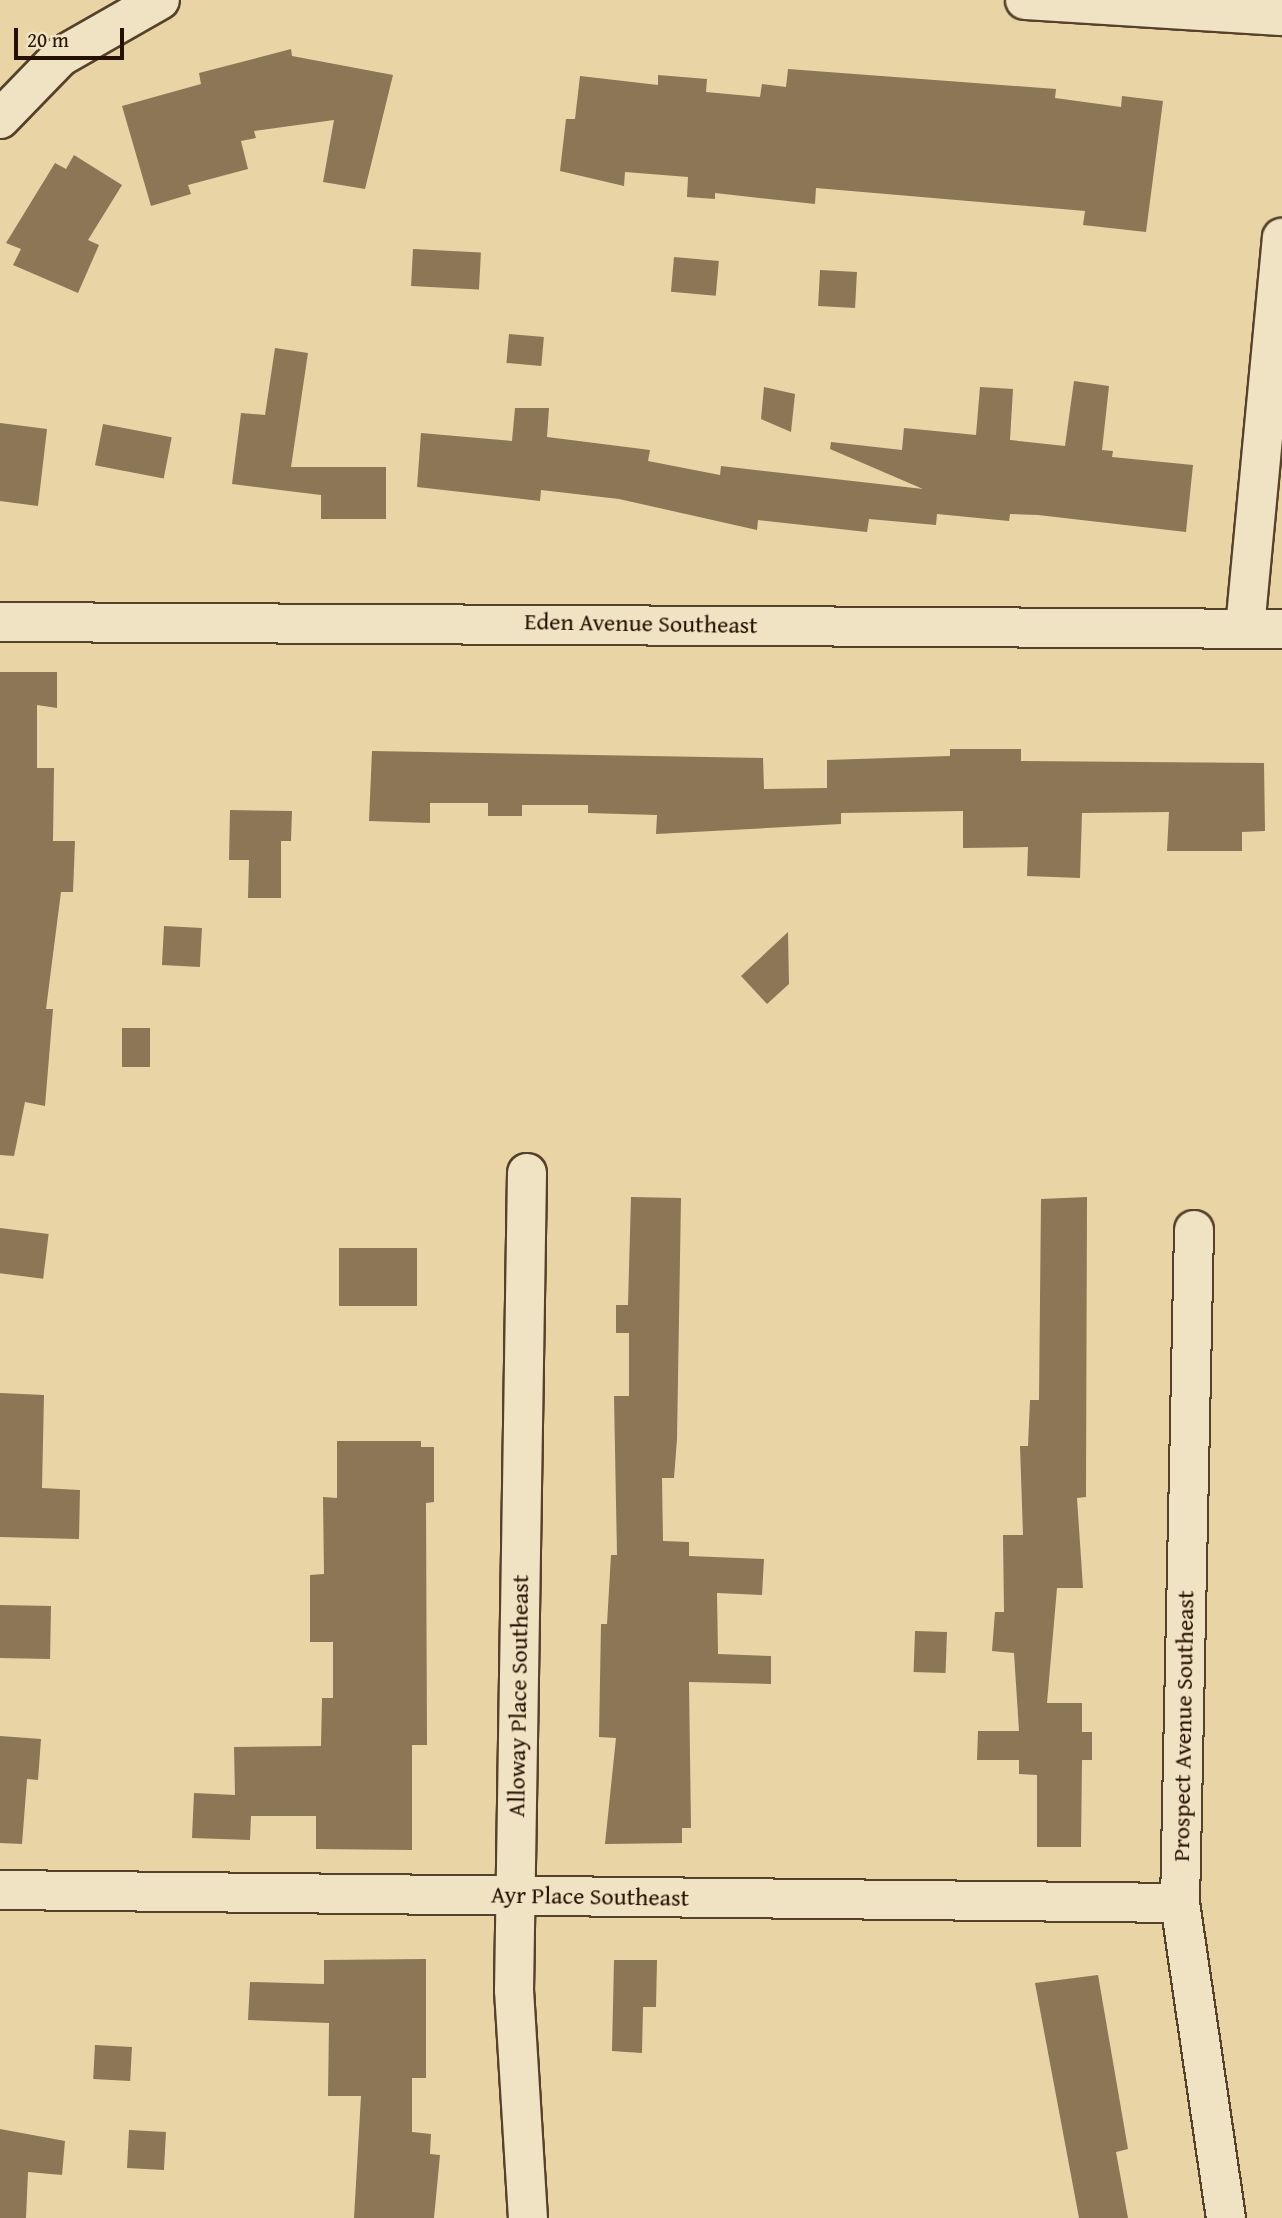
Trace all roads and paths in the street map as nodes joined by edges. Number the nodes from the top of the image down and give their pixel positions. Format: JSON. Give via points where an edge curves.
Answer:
{"nodes":[{"id":1,"x":160,"y":0,"type":"edge"},
{"id":2,"x":1024,"y":0,"type":"edge"},
{"id":3,"x":1282,"y":16,"type":"edge"},
{"id":4,"x":0,"y":119,"type":"edge"},
{"id":5,"x":1282,"y":238,"type":"edge"},
{"id":6,"x":0,"y":622,"type":"edge"},
{"id":7,"x":1264,"y":628,"type":"edge"},
{"id":8,"x":527,"y":1174,"type":"dead end"},
{"id":9,"x":1194,"y":1230,"type":"dead end"},
{"id":10,"x":0,"y":1890,"type":"edge"},
{"id":11,"x":514,"y":1896,"type":"junction"},
{"id":12,"x":1180,"y":1903,"type":"junction"},
{"id":13,"x":528,"y":2218,"type":"edge"},
{"id":14,"x":1226,"y":2218,"type":"edge"}],
"edges":[{"from":1,"to":4,"type":"street","via":[[60,57]]},
{"from":2,"to":3,"type":"street"},
{"from":5,"to":7,"type":"street"},
{"from":6,"to":7,"type":"street","name":"Eden Avenue Southeast"},
{"from":8,"to":11,"type":"street","name":"Alloway Place Southeast"},
{"from":9,"to":12,"type":"street","name":"Prospect Avenue Southeast"},
{"from":10,"to":11,"type":"street","name":"Ayr Place Southeast"},
{"from":11,"to":12,"type":"street","name":"Ayr Place Southeast"},
{"from":11,"to":13,"type":"street","name":"Alloway Place Southeast"},
{"from":12,"to":14,"type":"street","name":"Prospect Avenue Southeast"}]}
